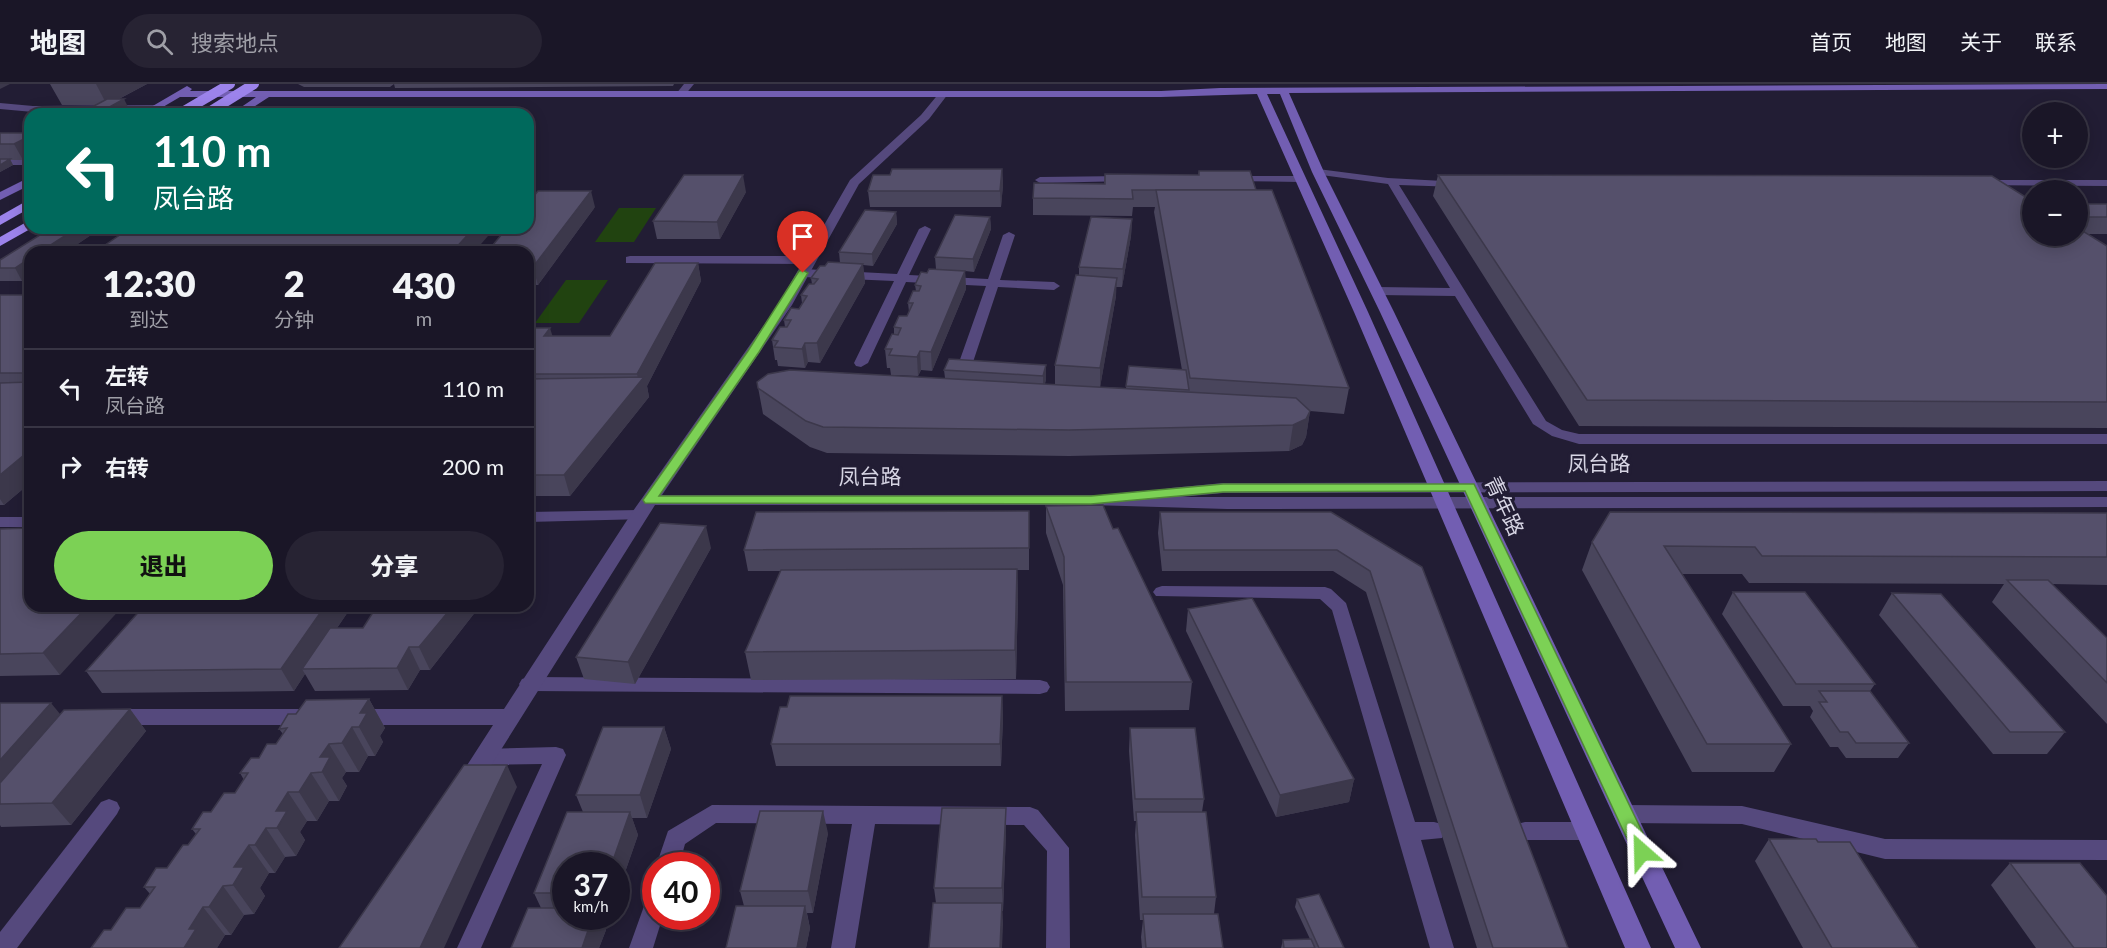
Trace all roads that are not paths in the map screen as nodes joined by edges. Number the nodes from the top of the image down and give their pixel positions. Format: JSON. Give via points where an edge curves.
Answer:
{"nodes":[{"id":1,"x":197,"y":84,"type":"edge"},
{"id":2,"x":230,"y":84,"type":"edge"},
{"id":3,"x":254,"y":84,"type":"edge"},
{"id":4,"x":282,"y":84,"type":"edge"},
{"id":5,"x":689,"y":84,"type":"edge"},
{"id":6,"x":1844,"y":86,"type":"edge"},
{"id":7,"x":1870,"y":86,"type":"edge"},
{"id":8,"x":2020,"y":86,"type":"edge"},
{"id":9,"x":2107,"y":86,"type":"edge"},
{"id":10,"x":1283,"y":90,"type":"edge"},
{"id":11,"x":1261,"y":91,"type":"edge"},
{"id":12,"x":2107,"y":92,"type":"edge"},
{"id":13,"x":179,"y":94,"type":"junction"},
{"id":14,"x":267,"y":94,"type":"junction"},
{"id":15,"x":681,"y":94,"type":"junction"},
{"id":16,"x":943,"y":94,"type":"junction"},
{"id":17,"x":0,"y":106,"type":"edge"},
{"id":18,"x":24,"y":108,"type":"edge"},
{"id":19,"x":155,"y":108,"type":"edge"},
{"id":20,"x":189,"y":108,"type":"edge"},
{"id":21,"x":216,"y":108,"type":"edge"},
{"id":22,"x":245,"y":108,"type":"edge"},
{"id":23,"x":0,"y":162,"type":"edge"},
{"id":24,"x":24,"y":162,"type":"edge"},
{"id":25,"x":1318,"y":172,"type":"junction"},
{"id":26,"x":1135,"y":179,"type":"edge"},
{"id":27,"x":1218,"y":179,"type":"edge"},
{"id":28,"x":1300,"y":179,"type":"junction"},
{"id":29,"x":1040,"y":180,"type":"dead end"},
{"id":30,"x":24,"y":183,"type":"edge"},
{"id":31,"x":1392,"y":183,"type":"junction"},
{"id":32,"x":2022,"y":183,"type":"edge"},
{"id":33,"x":2091,"y":183,"type":"joint"},
{"id":34,"x":2107,"y":183,"type":"edge"},
{"id":35,"x":1465,"y":184,"type":"edge"},
{"id":36,"x":2107,"y":191,"type":"edge"},
{"id":37,"x":2003,"y":195,"type":"edge"},
{"id":38,"x":0,"y":197,"type":"edge"},
{"id":39,"x":24,"y":207,"type":"edge"},
{"id":40,"x":0,"y":221,"type":"edge"},
{"id":41,"x":24,"y":228,"type":"edge"},
{"id":42,"x":925,"y":229,"type":"dead end"},
{"id":43,"x":1009,"y":235,"type":"dead end"},
{"id":44,"x":0,"y":242,"type":"edge"},
{"id":45,"x":630,"y":260,"type":"dead end"},
{"id":46,"x":806,"y":266,"type":"junction"},
{"id":47,"x":902,"y":279,"type":"junction"},
{"id":48,"x":993,"y":283,"type":"junction"},
{"id":49,"x":1054,"y":286,"type":"dead end"},
{"id":50,"x":1377,"y":291,"type":"junction"},
{"id":51,"x":1459,"y":292,"type":"junction"},
{"id":52,"x":861,"y":363,"type":"dead end"},
{"id":53,"x":964,"y":368,"type":"edge"},
{"id":54,"x":2107,"y":439,"type":"edge"},
{"id":55,"x":2107,"y":486,"type":"edge"},
{"id":56,"x":1441,"y":495,"type":"junction"},
{"id":57,"x":1474,"y":495,"type":"junction"},
{"id":58,"x":2107,"y":502,"type":"edge"},
{"id":59,"x":644,"y":507,"type":"junction"},
{"id":60,"x":534,"y":516,"type":"edge"},
{"id":61,"x":0,"y":522,"type":"edge"},
{"id":62,"x":24,"y":522,"type":"edge"},
{"id":63,"x":1162,"y":592,"type":"dead end"},
{"id":64,"x":529,"y":684,"type":"junction"},
{"id":65,"x":1040,"y":687,"type":"dead end"},
{"id":66,"x":94,"y":717,"type":"edge"},
{"id":67,"x":507,"y":717,"type":"junction"},
{"id":68,"x":484,"y":757,"type":"junction"},
{"id":69,"x":459,"y":795,"type":"edge"},
{"id":70,"x":109,"y":808,"type":"dead end"},
{"id":71,"x":1624,"y":814,"type":"junction"},
{"id":72,"x":865,"y":815,"type":"junction"},
{"id":73,"x":1407,"y":831,"type":"junction"},
{"id":74,"x":1434,"y":831,"type":"dead end"},
{"id":75,"x":1525,"y":831,"type":"edge"},
{"id":76,"x":1587,"y":831,"type":"junction"},
{"id":77,"x":2107,"y":850,"type":"edge"},
{"id":78,"x":672,"y":852,"type":"edge"},
{"id":79,"x":647,"y":930,"type":"edge"},
{"id":80,"x":2,"y":948,"type":"edge"},
{"id":81,"x":470,"y":948,"type":"edge"},
{"id":82,"x":641,"y":948,"type":"edge"},
{"id":83,"x":843,"y":948,"type":"edge"},
{"id":84,"x":1058,"y":948,"type":"edge"},
{"id":85,"x":1442,"y":948,"type":"edge"},
{"id":86,"x":1638,"y":948,"type":"edge"},
{"id":87,"x":1688,"y":948,"type":"edge"}],
"edges":[{"from":1,"to":13,"type":"street"},
{"from":2,"to":20,"type":"highway","bridge":true},
{"from":3,"to":21,"type":"highway","bridge":true},
{"from":4,"to":14,"type":"street"},
{"from":5,"to":15,"type":"street"},
{"from":6,"to":7,"type":"street"},
{"from":6,"to":10,"type":"street"},
{"from":7,"to":8,"type":"street"},
{"from":8,"to":9,"type":"street"},
{"from":10,"to":11,"type":"street"},
{"from":10,"to":12,"type":"street"},
{"from":10,"to":25,"type":"street","name":"青年路"},
{"from":11,"to":16,"type":"street"},
{"from":11,"to":28,"type":"street"},
{"from":13,"to":14,"type":"street"},
{"from":13,"to":19,"type":"street"},
{"from":14,"to":15,"type":"street"},
{"from":14,"to":22,"type":"street"},
{"from":15,"to":16,"type":"street"},
{"from":16,"to":46,"type":"street","via":[[925,117],[855,182]]},
{"from":17,"to":18,"type":"lane"},
{"from":23,"to":24,"type":"lane"},
{"from":25,"to":31,"type":"lane"},
{"from":25,"to":50,"type":"street","name":"青年路"},
{"from":26,"to":29,"type":"lane"},
{"from":27,"to":28,"type":"lane"},
{"from":28,"to":56,"type":"street"},
{"from":30,"to":38,"type":"street"},
{"from":31,"to":35,"type":"lane"},
{"from":31,"to":51,"type":"lane"},
{"from":32,"to":37,"type":"lane","via":[[1977,183]]},
{"from":33,"to":34,"type":"lane"},
{"from":33,"to":36,"type":"lane"},
{"from":39,"to":40,"type":"highway"},
{"from":41,"to":44,"type":"highway"},
{"from":42,"to":47,"type":"lane"},
{"from":43,"to":48,"type":"lane"},
{"from":45,"to":46,"type":"lane"},
{"from":46,"to":47,"type":"lane"},
{"from":46,"to":59,"type":"street","via":[[754,352]]},
{"from":47,"to":48,"type":"lane"},
{"from":47,"to":52,"type":"lane"},
{"from":48,"to":49,"type":"lane"},
{"from":48,"to":53,"type":"lane"},
{"from":50,"to":51,"type":"lane"},
{"from":50,"to":57,"type":"street","name":"青年路"},
{"from":51,"to":54,"type":"lane","via":[[1540,424],[1578,439]]},
{"from":55,"to":57,"type":"street","name":"凤台路"},
{"from":56,"to":57,"type":"street","name":"凤台路"},
{"from":56,"to":59,"type":"street","name":"凤台路","via":[[1227,504],[1091,500]]},
{"from":56,"to":76,"type":"street"},
{"from":57,"to":58,"type":"street","name":"凤台路"},
{"from":57,"to":71,"type":"street","name":"青年路"},
{"from":59,"to":60,"type":"lane"},
{"from":59,"to":64,"type":"street"},
{"from":61,"to":62,"type":"lane"},
{"from":63,"to":73,"type":"lane","via":[[1324,593],[1340,608]]},
{"from":64,"to":65,"type":"lane"},
{"from":64,"to":67,"type":"street"},
{"from":66,"to":67,"type":"street"},
{"from":67,"to":68,"type":"street"},
{"from":68,"to":69,"type":"street"},
{"from":68,"to":81,"type":"lane","via":[[556,755]]},
{"from":70,"to":80,"type":"lane"},
{"from":71,"to":77,"type":"lane","via":[[1742,815],[1885,849]]},
{"from":71,"to":87,"type":"street","name":"青年路"},
{"from":72,"to":78,"type":"lane","via":[[712,814],[676,838]]},
{"from":72,"to":83,"type":"lane"},
{"from":72,"to":84,"type":"lane","via":[[1030,816],[1058,848]]},
{"from":73,"to":74,"type":"lane"},
{"from":73,"to":85,"type":"lane"},
{"from":75,"to":76,"type":"lane"},
{"from":76,"to":86,"type":"street"},
{"from":79,"to":82,"type":"lane"}]}
